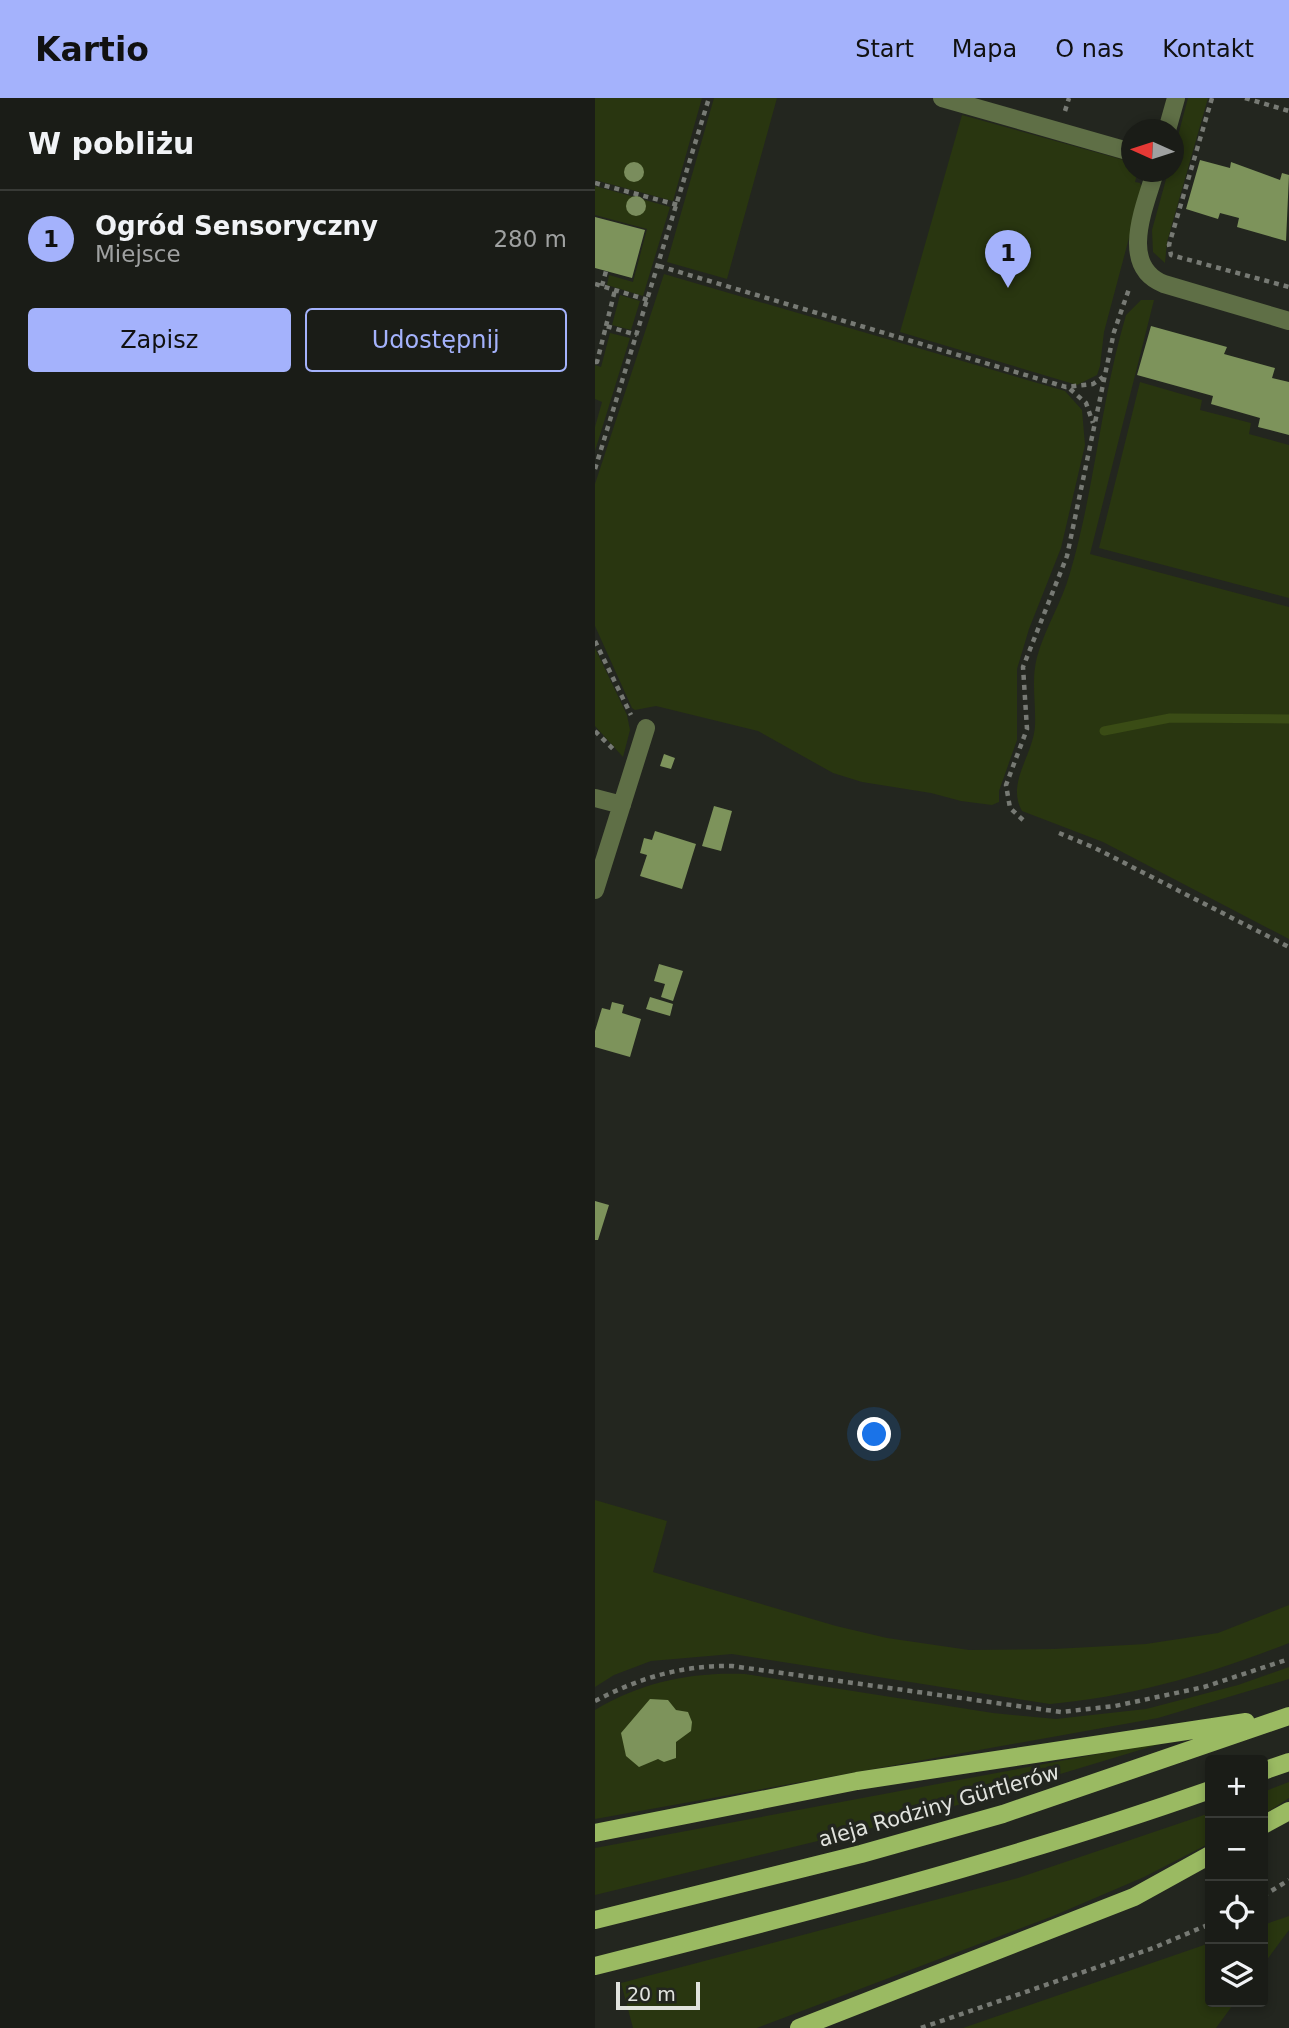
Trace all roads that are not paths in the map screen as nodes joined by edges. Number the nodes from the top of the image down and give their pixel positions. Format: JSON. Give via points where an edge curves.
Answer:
{"nodes":[{"id":1,"x":942,"y":98,"type":"edge"},
{"id":2,"x":1176,"y":98,"type":"edge"},
{"id":3,"x":1170,"y":119,"type":"edge"},
{"id":4,"x":1121,"y":149,"type":"edge"},
{"id":5,"x":1152,"y":182,"type":"edge"},
{"id":6,"x":1288,"y":315,"type":"edge"},
{"id":7,"x":640,"y":727,"type":"road end"},
{"id":8,"x":595,"y":797,"type":"edge"},
{"id":9,"x":622,"y":805,"type":"junction"},
{"id":10,"x":595,"y":890,"type":"edge"},
{"id":11,"x":1288,"y":1716,"type":"edge"},
{"id":12,"x":1289,"y":1762,"type":"edge"},
{"id":13,"x":1268,"y":1769,"type":"edge"},
{"id":14,"x":1205,"y":1792,"type":"edge"},
{"id":15,"x":1289,"y":1811,"type":"edge"},
{"id":16,"x":1268,"y":1822,"type":"edge"},
{"id":17,"x":595,"y":1833,"type":"edge"},
{"id":18,"x":1205,"y":1858,"type":"edge"},
{"id":19,"x":595,"y":1920,"type":"edge"},
{"id":20,"x":595,"y":1965,"type":"edge"},
{"id":21,"x":799,"y":2028,"type":"edge"}],
"edges":[{"from":1,"to":4,"type":"street"},
{"from":2,"to":3,"type":"street"},
{"from":5,"to":6,"type":"street","via":[[1139,233],[1139,259],[1153,280]]},
{"from":7,"to":9,"type":"street"},
{"from":8,"to":9,"type":"street"},
{"from":9,"to":10,"type":"street"},
{"from":11,"to":17,"type":"main road","via":[[857,1780]]},
{"from":11,"to":19,"type":"main road","name":"aleja Rodziny Gürtlerów","via":[[1003,1814]]},
{"from":12,"to":13,"type":"main road"},
{"from":14,"to":20,"type":"main road","via":[[1092,1832],[868,1897]]},
{"from":15,"to":16,"type":"main road"},
{"from":18,"to":21,"type":"main road","via":[[1134,1898]]}]}
